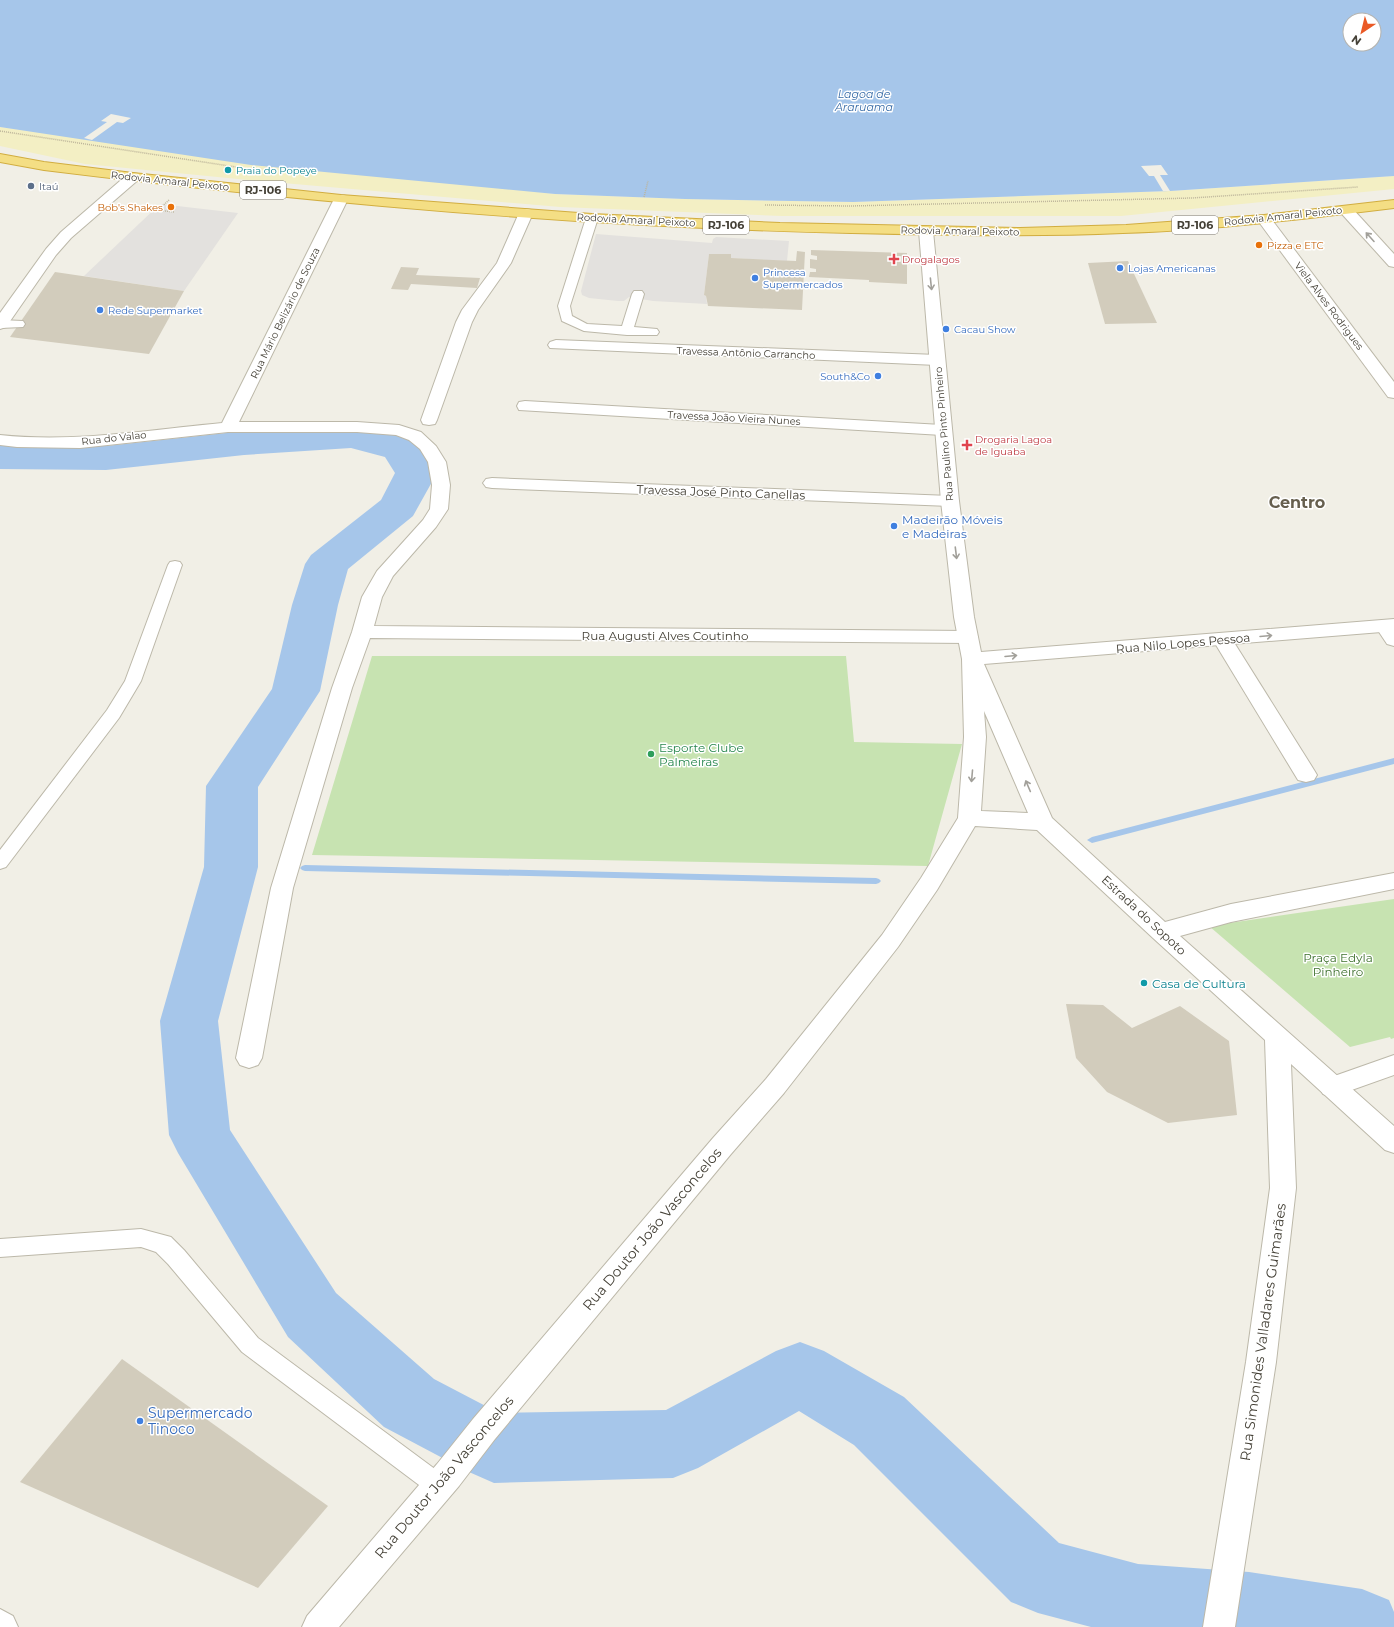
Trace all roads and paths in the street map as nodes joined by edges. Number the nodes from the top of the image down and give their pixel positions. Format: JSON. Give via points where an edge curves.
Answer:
{"nodes":[{"id":1,"x":0,"y":131,"type":"edge"},
{"id":2,"x":2,"y":160,"type":"edge"},
{"id":3,"x":241,"y":168,"type":"dead end"},
{"id":4,"x":132,"y":177,"type":"junction"},
{"id":5,"x":648,"y":181,"type":"dead end"},
{"id":6,"x":1363,"y":187,"type":"dead end"},
{"id":7,"x":644,"y":197,"type":"dead end"},
{"id":8,"x":342,"y":199,"type":"junction"},
{"id":9,"x":1394,"y":204,"type":"edge"},
{"id":10,"x":765,"y":205,"type":"dead end"},
{"id":11,"x":1346,"y":210,"type":"junction"},
{"id":12,"x":526,"y":213,"type":"junction"},
{"id":13,"x":592,"y":218,"type":"junction"},
{"id":14,"x":1264,"y":219,"type":"junction"},
{"id":15,"x":926,"y":231,"type":"junction"},
{"id":16,"x":1394,"y":263,"type":"edge"},
{"id":17,"x":638,"y":294,"type":"dead end"},
{"id":18,"x":0,"y":324,"type":"edge"},
{"id":19,"x":19,"y":324,"type":"dead end"},
{"id":20,"x":627,"y":330,"type":"junction"},
{"id":21,"x":653,"y":332,"type":"dead end"},
{"id":22,"x":556,"y":345,"type":"dead end"},
{"id":23,"x":936,"y":360,"type":"junction"},
{"id":24,"x":1394,"y":393,"type":"edge"},
{"id":25,"x":525,"y":406,"type":"dead end"},
{"id":26,"x":429,"y":420,"type":"dead end"},
{"id":27,"x":228,"y":426,"type":"junction"},
{"id":28,"x":942,"y":430,"type":"junction"},
{"id":29,"x":0,"y":440,"type":"edge"},
{"id":30,"x":492,"y":483,"type":"dead end"},
{"id":31,"x":950,"y":501,"type":"junction"},
{"id":32,"x":175,"y":565,"type":"dead end"},
{"id":33,"x":1391,"y":630,"type":"edge"},
{"id":34,"x":362,"y":632,"type":"junction"},
{"id":35,"x":968,"y":637,"type":"junction"},
{"id":36,"x":1223,"y":640,"type":"junction"},
{"id":37,"x":972,"y":659,"type":"junction"},
{"id":38,"x":975,"y":737,"type":"junction"},
{"id":39,"x":1009,"y":742,"type":"junction"},
{"id":40,"x":1306,"y":775,"type":"dead end"},
{"id":41,"x":969,"y":818,"type":"junction"},
{"id":42,"x":1043,"y":822,"type":"junction"},
{"id":43,"x":0,"y":863,"type":"edge"},
{"id":44,"x":1394,"y":881,"type":"edge"},
{"id":45,"x":1161,"y":932,"type":"junction"},
{"id":46,"x":1277,"y":1036,"type":"junction"},
{"id":47,"x":249,"y":1058,"type":"dead end"},
{"id":48,"x":1394,"y":1065,"type":"edge"},
{"id":49,"x":1332,"y":1087,"type":"junction"},
{"id":50,"x":1394,"y":1142,"type":"edge"},
{"id":51,"x":0,"y":1248,"type":"edge"},
{"id":52,"x":444,"y":1480,"type":"junction"},
{"id":53,"x":318,"y":1627,"type":"edge"},
{"id":54,"x":1219,"y":1627,"type":"edge"}],
"edges":[{"from":1,"to":3,"type":"path"},
{"from":2,"to":4,"type":"highway","name":"Rodovia Amaral Peixoto","number":"RJ-106"},
{"from":4,"to":8,"type":"highway","name":"Rodovia Amaral Peixoto","number":"RJ-106"},
{"from":4,"to":18,"type":"street","via":[[66,235]]},
{"from":5,"to":7,"type":"path"},
{"from":6,"to":10,"type":"path","via":[[1192,198],[850,206]]},
{"from":8,"to":12,"type":"highway","name":"Rodovia Amaral Peixoto","number":"RJ-106"},
{"from":8,"to":27,"type":"street","name":"Rua Mário Belizário de Souza"},
{"from":9,"to":11,"type":"highway","name":"Rodovia Amaral Peixoto","number":"RJ-106"},
{"from":11,"to":14,"type":"highway","name":"Rodovia Amaral Peixoto","number":"RJ-106"},
{"from":16,"to":11,"type":"street","one_way":true},
{"from":12,"to":13,"type":"highway","name":"Rodovia Amaral Peixoto","number":"RJ-106"},
{"from":12,"to":26,"type":"street","via":[[504,263],[464,322]]},
{"from":13,"to":15,"type":"highway","name":"Rodovia Amaral Peixoto","number":"RJ-106"},
{"from":13,"to":20,"type":"lane","via":[[564,306],[566,318],[584,327]]},
{"from":14,"to":15,"type":"highway","name":"Rodovia Amaral Peixoto","number":"RJ-106","via":[[1119,230]]},
{"from":14,"to":24,"type":"street","name":"Viela Alves Rodrigues"},
{"from":15,"to":23,"type":"street","name":"Rua Paulino Pinto Pinheiro","one_way":true},
{"from":17,"to":20,"type":"lane"},
{"from":18,"to":19,"type":"lane"},
{"from":20,"to":21,"type":"lane"},
{"from":22,"to":23,"type":"street","name":"Travessa Antônio Carrancho"},
{"from":23,"to":28,"type":"street","name":"Rua Paulino Pinto Pinheiro"},
{"from":25,"to":28,"type":"street","name":"Travessa João Vieira Nunes"},
{"from":27,"to":29,"type":"street","name":"Rua do Valao","via":[[80,443]]},
{"from":27,"to":34,"type":"street","name":"Rua do Valao","via":[[357,427],[399,430],[415,436],[427,446],[437,462],[441,485],[439,509],[430,523],[384,575],[372,597]]},
{"from":28,"to":31,"type":"street","name":"Rua Paulino Pinto Pinheiro"},
{"from":30,"to":31,"type":"street","name":"Travessa José Pinto Canellas"},
{"from":31,"to":35,"type":"street","name":"Rua Paulino Pinto Pinheiro","one_way":true},
{"from":32,"to":43,"type":"lane","via":[[133,681],[114,714]]},
{"from":36,"to":33,"type":"street","name":"Rua Nilo Lopes Pessoa","one_way":true},
{"from":34,"to":35,"type":"street","name":"Rua Augusti Alves Coutinho"},
{"from":34,"to":47,"type":"street","name":"Rua do Valao","via":[[342,688],[282,888]]},
{"from":35,"to":37,"type":"street","name":"Estrada do Sopoto"},
{"from":37,"to":36,"type":"street","name":"Rua Nilo Lopes Pessoa","one_way":true},
{"from":36,"to":40,"type":"street"},
{"from":37,"to":38,"type":"street"},
{"from":37,"to":39,"type":"street","name":"Estrada do Sopoto"},
{"from":38,"to":39,"type":"street","via":[[984,731],[995,732]]},
{"from":38,"to":41,"type":"street","one_way":true},
{"from":42,"to":39,"type":"street","name":"Estrada do Sopoto","one_way":true},
{"from":41,"to":42,"type":"street"},
{"from":41,"to":52,"type":"street","name":"Rua Doutor João Vasconcelos","via":[[890,941],[775,1086],[484,1429]]},
{"from":42,"to":45,"type":"street","name":"Estrada do Sopoto"},
{"from":44,"to":45,"type":"street","via":[[1231,913]]},
{"from":45,"to":46,"type":"street","name":"Estrada do Sopoto"},
{"from":46,"to":49,"type":"street","name":"Estrada do Sopoto"},
{"from":46,"to":54,"type":"street","name":"Rua Simonides Valladares Guimarães","via":[[1283,1188],[1261,1362]]},
{"from":48,"to":49,"type":"street"},
{"from":49,"to":50,"type":"street","name":"Estrada do Sopoto"},
{"from":51,"to":52,"type":"lane","via":[[141,1238],[163,1244],[250,1344]]},
{"from":52,"to":53,"type":"street","name":"Rua Doutor João Vasconcelos"}]}
